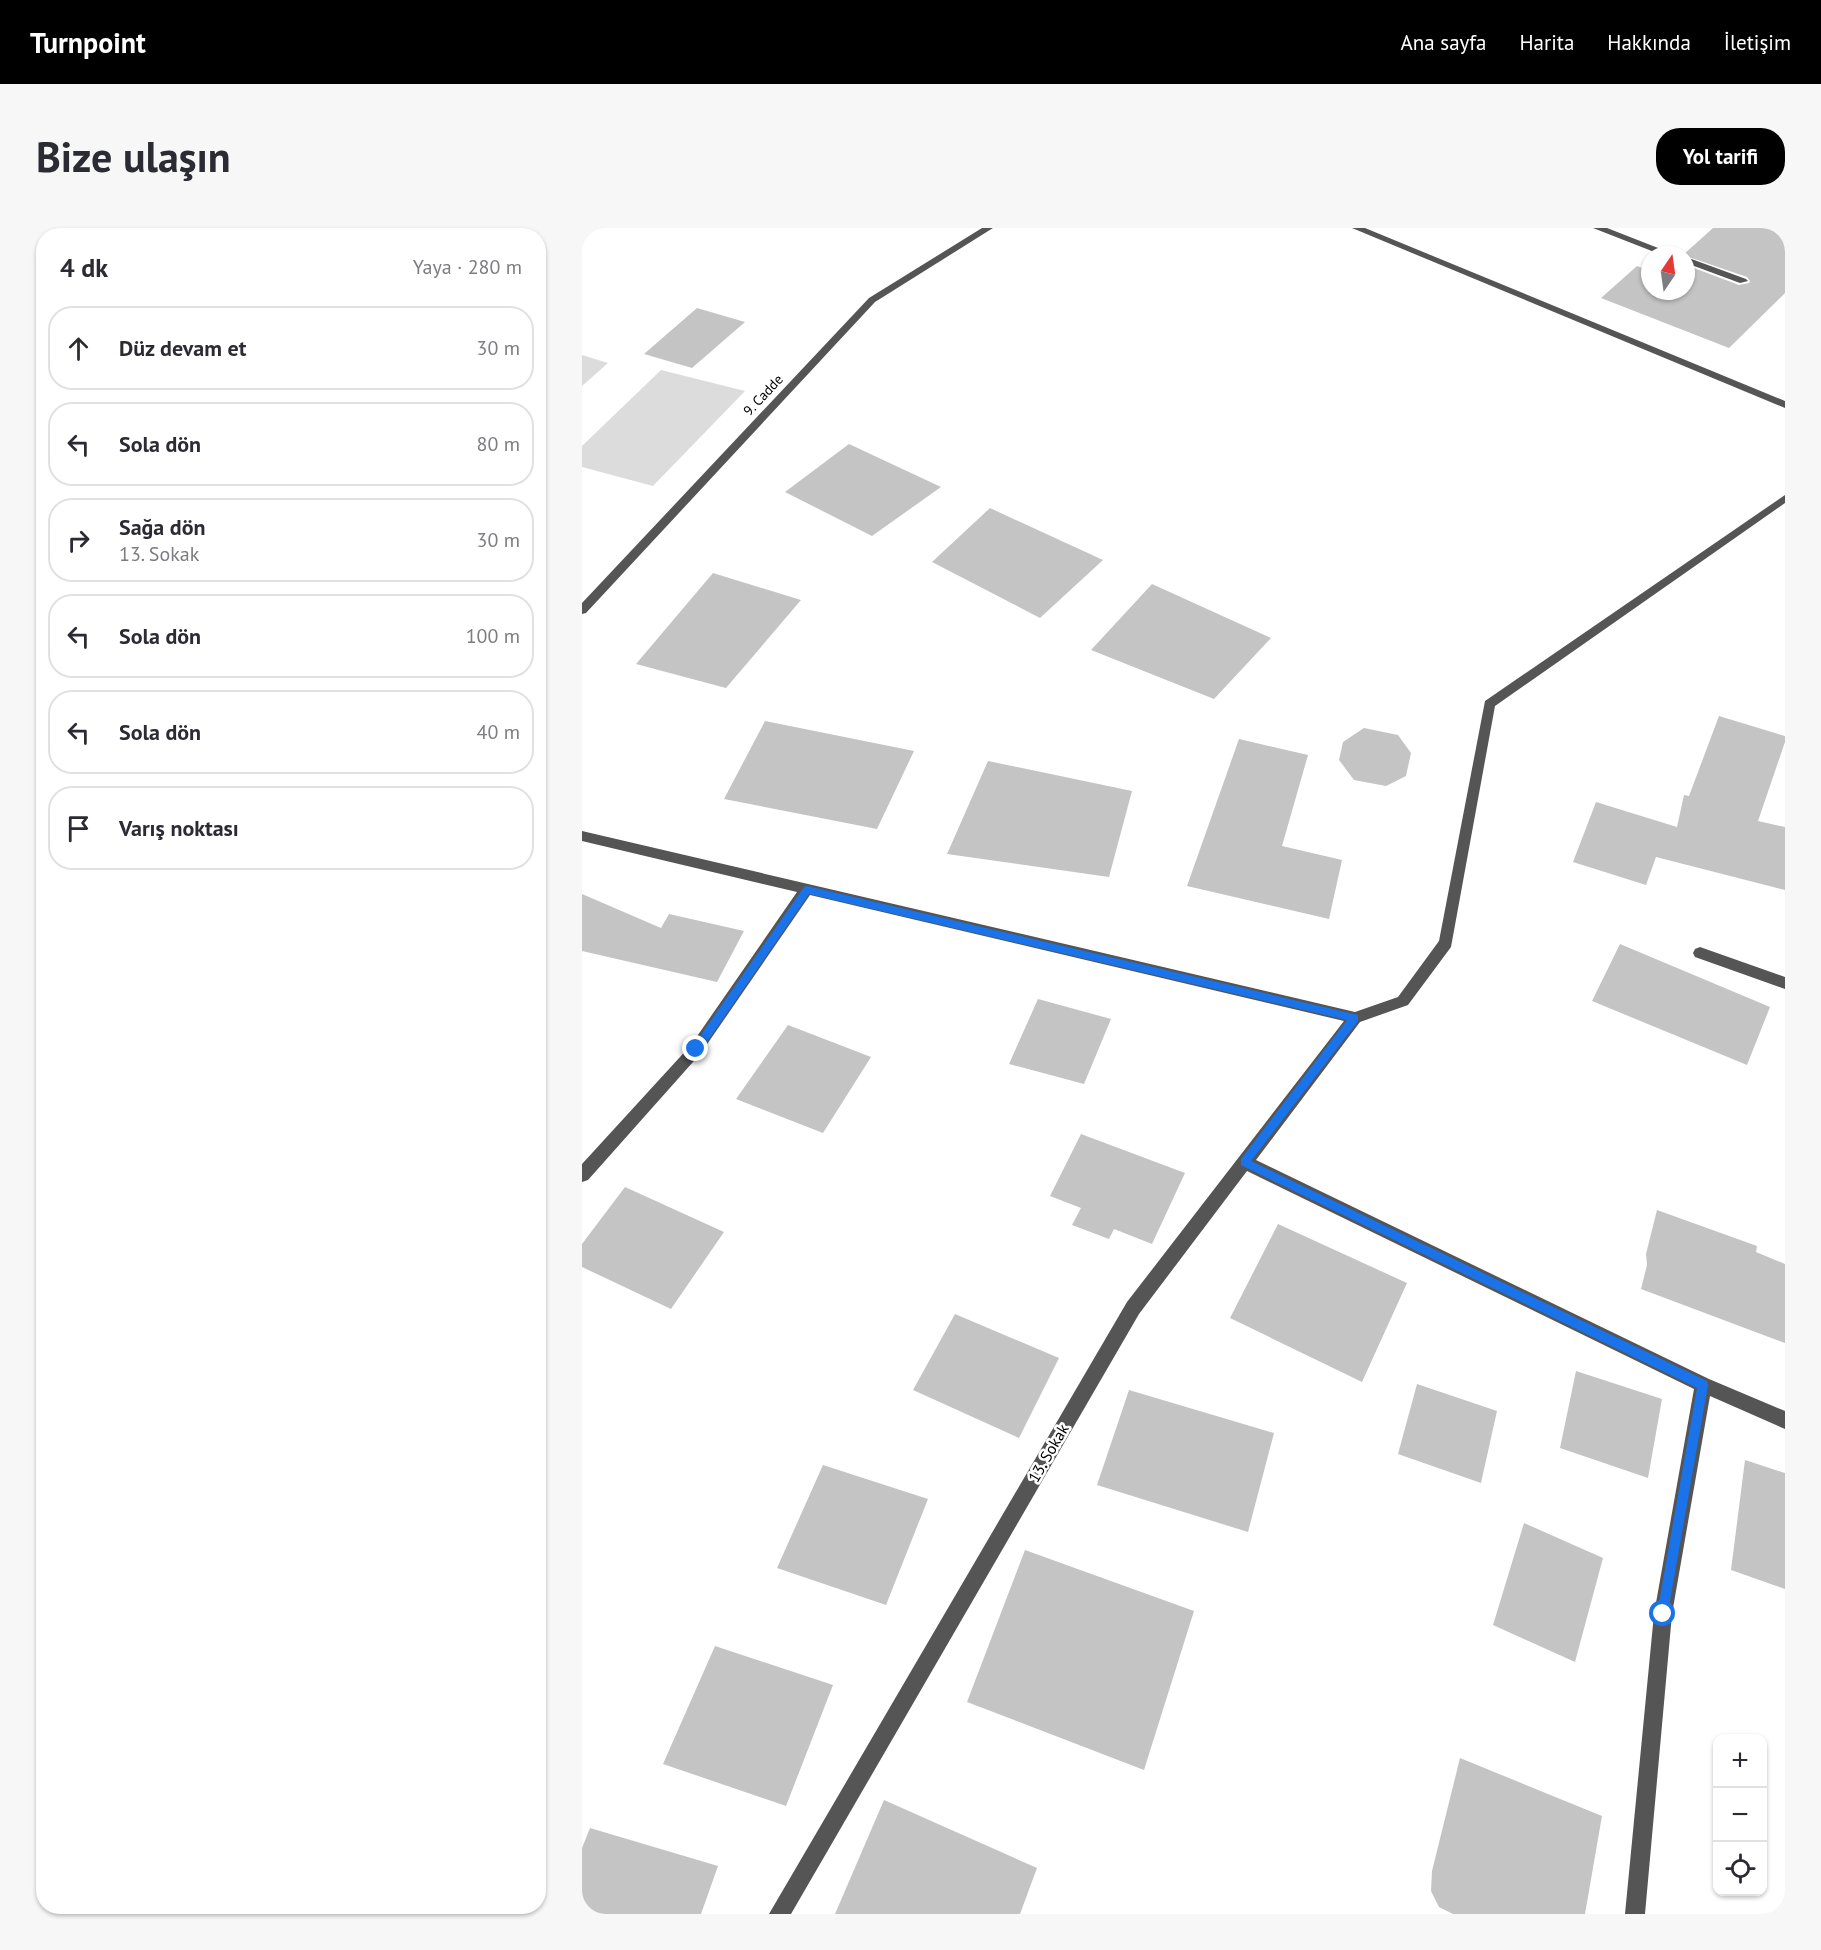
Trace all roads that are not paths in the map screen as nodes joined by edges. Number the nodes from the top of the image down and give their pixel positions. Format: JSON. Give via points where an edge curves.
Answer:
{"nodes":[{"id":1,"x":972,"y":228,"type":"edge"},
{"id":2,"x":1357,"y":228,"type":"edge"},
{"id":3,"x":1598,"y":228,"type":"edge"},
{"id":4,"x":986,"y":229,"type":"edge"},
{"id":5,"x":1647,"y":246,"type":"edge"},
{"id":6,"x":1695,"y":264,"type":"edge"},
{"id":7,"x":1743,"y":281,"type":"dead end"},
{"id":8,"x":1785,"y":405,"type":"edge"},
{"id":9,"x":1785,"y":498,"type":"edge"},
{"id":10,"x":582,"y":610,"type":"edge"},
{"id":11,"x":582,"y":836,"type":"edge"},
{"id":12,"x":807,"y":890,"type":"junction"},
{"id":13,"x":1700,"y":953,"type":"dead end"},
{"id":14,"x":1785,"y":983,"type":"edge"},
{"id":15,"x":1355,"y":1018,"type":"junction"},
{"id":16,"x":1244,"y":1162,"type":"junction"},
{"id":17,"x":582,"y":1175,"type":"edge"},
{"id":18,"x":1703,"y":1385,"type":"junction"},
{"id":19,"x":1785,"y":1420,"type":"edge"},
{"id":20,"x":779,"y":1914,"type":"edge"},
{"id":21,"x":1635,"y":1914,"type":"edge"}],
"edges":[{"from":1,"to":4,"type":"street"},
{"from":2,"to":8,"type":"street"},
{"from":3,"to":5,"type":"street"},
{"from":4,"to":10,"type":"street","name":"9. Cadde","via":[[873,300]]},
{"from":6,"to":7,"type":"street"},
{"from":9,"to":15,"type":"street","via":[[1489,705],[1446,943],[1403,1002]]},
{"from":11,"to":12,"type":"street"},
{"from":12,"to":15,"type":"street"},
{"from":12,"to":17,"type":"street","via":[[696,1049]]},
{"from":13,"to":14,"type":"street"},
{"from":15,"to":16,"type":"street","name":"13. Sokak"},
{"from":16,"to":18,"type":"street"},
{"from":16,"to":20,"type":"street","name":"13. Sokak","via":[[1133,1308]]},
{"from":18,"to":19,"type":"street"},
{"from":18,"to":21,"type":"street","via":[[1663,1614]]}]}
